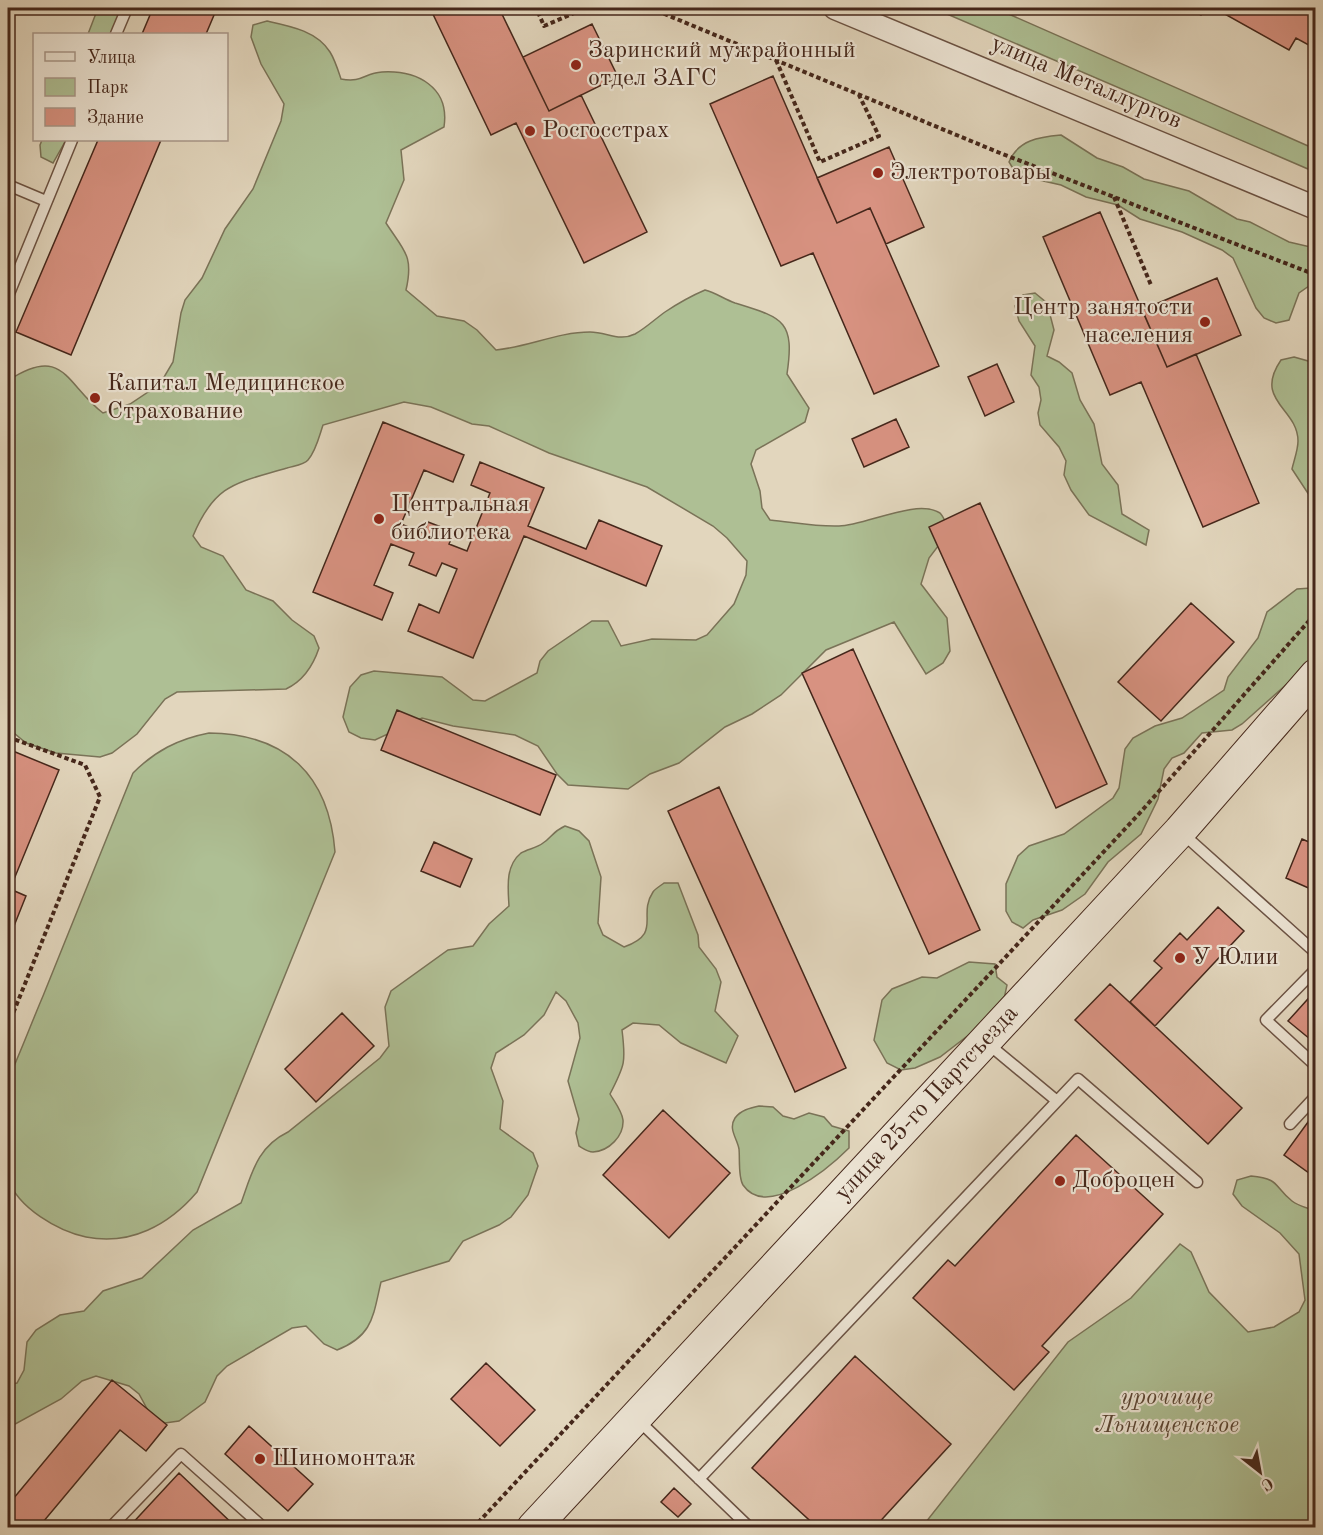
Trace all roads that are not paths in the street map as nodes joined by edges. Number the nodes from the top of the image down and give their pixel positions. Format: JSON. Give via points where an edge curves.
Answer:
{"nodes":[{"id":1,"x":127,"y":8,"type":"edge"},
{"id":2,"x":835,"y":8,"type":"edge"},
{"id":3,"x":116,"y":33,"type":"edge"},
{"id":4,"x":72,"y":141,"type":"edge"},
{"id":5,"x":8,"y":185,"type":"edge"},
{"id":6,"x":46,"y":201,"type":"junction"},
{"id":7,"x":1316,"y":208,"type":"edge"},
{"id":8,"x":8,"y":296,"type":"edge"},
{"id":9,"x":1316,"y":675,"type":"edge"},
{"id":10,"x":1180,"y":831,"type":"junction"},
{"id":11,"x":1316,"y":953,"type":"edge"},
{"id":12,"x":1316,"y":969,"type":"edge"},
{"id":13,"x":985,"y":1041,"type":"junction"},
{"id":14,"x":1316,"y":1066,"type":"edge"},
{"id":15,"x":1316,"y":1096,"type":"edge"},
{"id":16,"x":1057,"y":1101,"type":"junction"},
{"id":17,"x":1290,"y":1124,"type":"dead end"},
{"id":18,"x":1197,"y":1182,"type":"dead end"},
{"id":19,"x":635,"y":1417,"type":"junction"},
{"id":20,"x":699,"y":1479,"type":"junction"},
{"id":21,"x":110,"y":1527,"type":"edge"},
{"id":22,"x":264,"y":1527,"type":"edge"},
{"id":23,"x":533,"y":1527,"type":"edge"},
{"id":24,"x":750,"y":1527,"type":"edge"}],
"edges":[{"from":1,"to":3,"type":"lane"},
{"from":2,"to":7,"type":"street","name":"улица Металлургов"},
{"from":4,"to":6,"type":"lane"},
{"from":5,"to":6,"type":"lane"},
{"from":6,"to":8,"type":"lane"},
{"from":9,"to":10,"type":"street","name":"улица 25-го Партсъезда"},
{"from":10,"to":11,"type":"lane"},
{"from":10,"to":13,"type":"street","name":"улица 25-го Партсъезда"},
{"from":12,"to":14,"type":"lane","via":[[1266,1020]]},
{"from":13,"to":16,"type":"lane"},
{"from":13,"to":19,"type":"street","name":"улица 25-го Партсъезда"},
{"from":15,"to":17,"type":"lane"},
{"from":16,"to":18,"type":"lane","via":[[1078,1079]]},
{"from":16,"to":20,"type":"lane"},
{"from":19,"to":20,"type":"lane"},
{"from":19,"to":23,"type":"street","name":"улица 25-го Партсъезда"},
{"from":20,"to":24,"type":"lane"},
{"from":21,"to":22,"type":"lane","via":[[181,1454]]}]}
